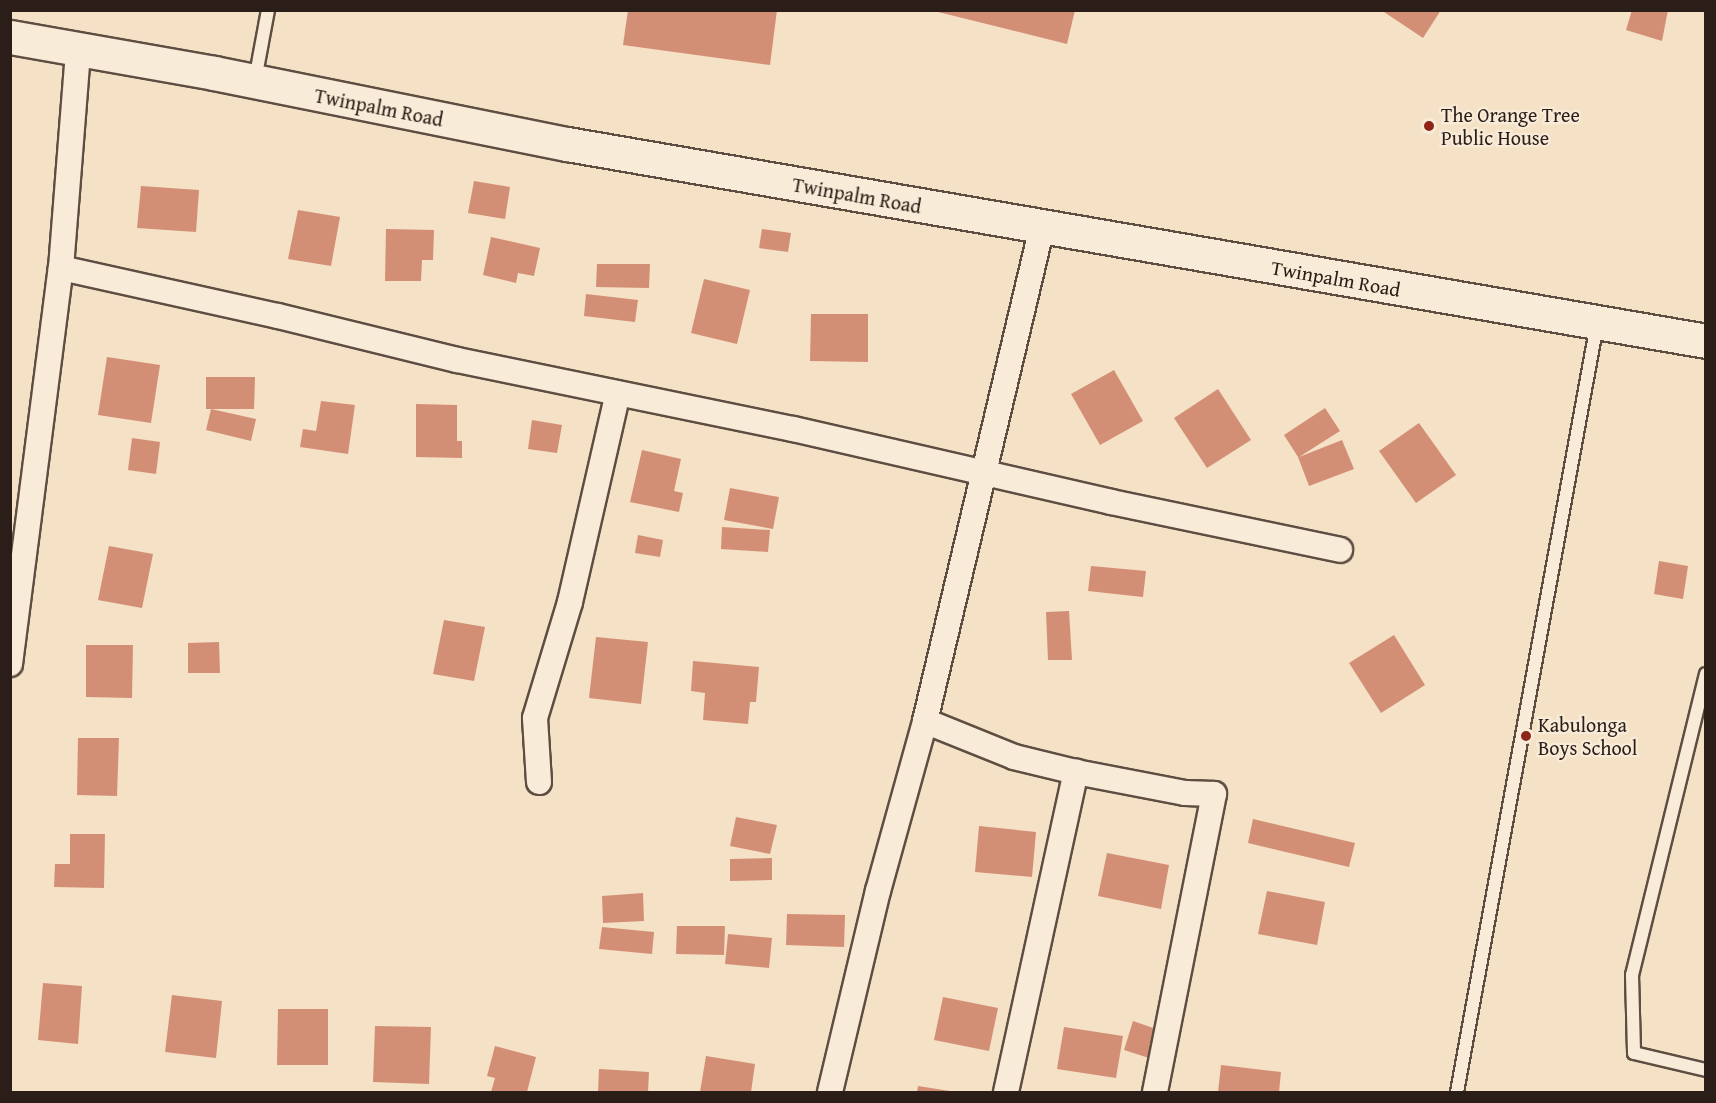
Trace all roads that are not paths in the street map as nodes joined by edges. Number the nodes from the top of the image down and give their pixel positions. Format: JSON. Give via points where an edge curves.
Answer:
{"nodes":[{"id":1,"x":268,"y":10,"type":"edge"},
{"id":2,"x":10,"y":37,"type":"edge"},
{"id":3,"x":78,"y":50,"type":"junction"},
{"id":4,"x":254,"y":82,"type":"junction"},
{"id":5,"x":1042,"y":227,"type":"junction"},
{"id":6,"x":61,"y":268,"type":"junction"},
{"id":7,"x":1597,"y":323,"type":"junction"},
{"id":8,"x":1706,"y":341,"type":"edge"},
{"id":9,"x":618,"y":393,"type":"junction"},
{"id":10,"x":984,"y":472,"type":"junction"},
{"id":11,"x":21,"y":502,"type":"edge"},
{"id":12,"x":1340,"y":550,"type":"dead end"},
{"id":13,"x":10,"y":664,"type":"edge"},
{"id":14,"x":1706,"y":674,"type":"edge"},
{"id":15,"x":925,"y":721,"type":"junction"},
{"id":16,"x":1076,"y":772,"type":"junction"},
{"id":17,"x":539,"y":782,"type":"dead end"},
{"id":18,"x":1706,"y":1070,"type":"edge"},
{"id":19,"x":830,"y":1092,"type":"edge"},
{"id":20,"x":1006,"y":1092,"type":"edge"},
{"id":21,"x":1155,"y":1092,"type":"edge"},
{"id":22,"x":1457,"y":1092,"type":"edge"}],
"edges":[{"from":1,"to":4,"type":"lane"},
{"from":2,"to":3,"type":"main road","name":"Twinpalm Road"},
{"from":3,"to":4,"type":"main road","name":"Twinpalm Road"},
{"from":3,"to":6,"type":"street"},
{"from":4,"to":5,"type":"main road","name":"Twinpalm Road","via":[[567,144]]},
{"from":5,"to":7,"type":"main road","name":"Twinpalm Road"},
{"from":5,"to":10,"type":"street"},
{"from":6,"to":9,"type":"street"},
{"from":6,"to":11,"type":"street"},
{"from":7,"to":8,"type":"main road","name":"Twinpalm Road"},
{"from":7,"to":22,"type":"lane"},
{"from":9,"to":10,"type":"street"},
{"from":9,"to":17,"type":"street","via":[[570,602],[535,718]]},
{"from":10,"to":12,"type":"street"},
{"from":10,"to":15,"type":"street"},
{"from":11,"to":13,"type":"street"},
{"from":14,"to":18,"type":"lane","via":[[1632,975],[1634,1053]]},
{"from":15,"to":16,"type":"street","via":[[1014,757]]},
{"from":15,"to":19,"type":"street","via":[[878,891]]},
{"from":16,"to":20,"type":"street"},
{"from":16,"to":21,"type":"street","via":[[1185,793],[1214,794]]}]}
